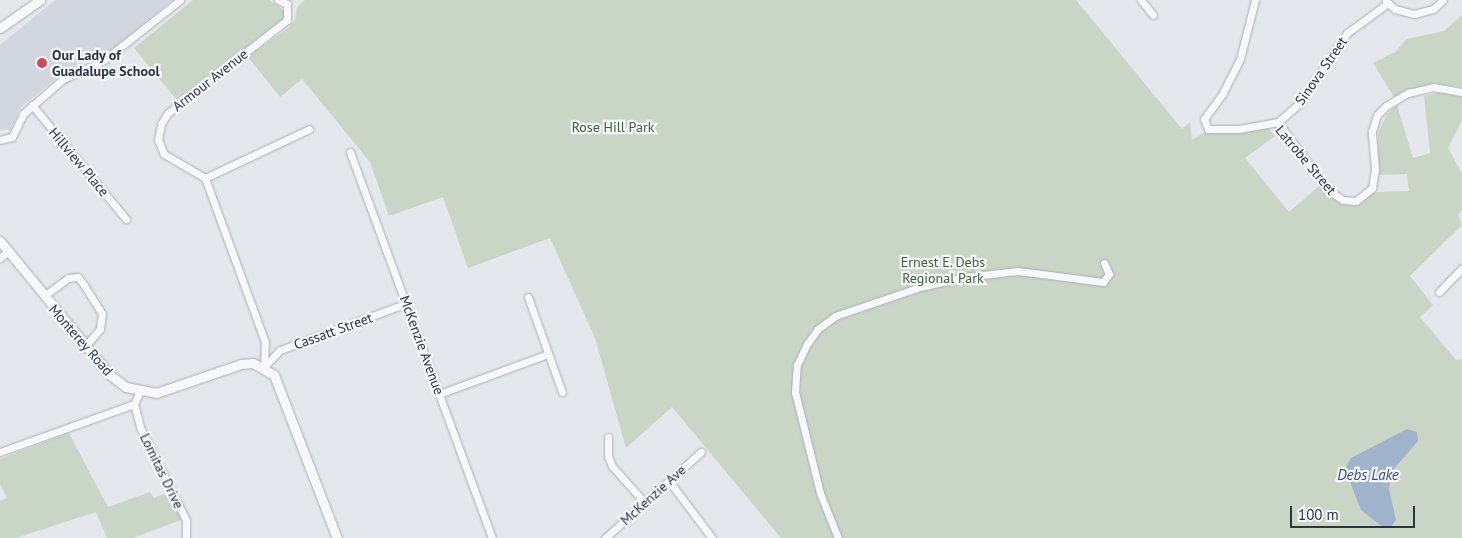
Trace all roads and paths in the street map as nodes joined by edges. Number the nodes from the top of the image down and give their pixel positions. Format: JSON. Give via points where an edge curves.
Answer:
{"nodes":[{"id":1,"x":40,"y":0,"type":"edge"},
{"id":2,"x":180,"y":0,"type":"edge"},
{"id":3,"x":278,"y":0,"type":"edge"},
{"id":4,"x":1141,"y":0,"type":"edge"},
{"id":5,"x":1255,"y":0,"type":"edge"},
{"id":6,"x":1443,"y":0,"type":"edge"},
{"id":7,"x":290,"y":2,"type":"edge"},
{"id":8,"x":1387,"y":2,"type":"edge"},
{"id":9,"x":1153,"y":15,"type":"dead end"},
{"id":10,"x":0,"y":28,"type":"edge"},
{"id":11,"x":1462,"y":92,"type":"edge"},
{"id":12,"x":32,"y":105,"type":"junction"},
{"id":13,"x":1278,"y":122,"type":"junction"},
{"id":14,"x":309,"y":129,"type":"dead end"},
{"id":15,"x":0,"y":140,"type":"edge"},
{"id":16,"x":350,"y":152,"type":"dead end"},
{"id":17,"x":205,"y":178,"type":"junction"},
{"id":18,"x":126,"y":219,"type":"dead end"},
{"id":19,"x":0,"y":241,"type":"edge"},
{"id":20,"x":8,"y":251,"type":"junction"},
{"id":21,"x":0,"y":258,"type":"edge"},
{"id":22,"x":1104,"y":263,"type":"dead end"},
{"id":23,"x":1462,"y":268,"type":"edge"},
{"id":24,"x":1440,"y":292,"type":"dead end"},
{"id":25,"x":44,"y":296,"type":"junction"},
{"id":26,"x":528,"y":297,"type":"dead end"},
{"id":27,"x":407,"y":303,"type":"junction"},
{"id":28,"x":85,"y":346,"type":"junction"},
{"id":29,"x":548,"y":354,"type":"junction"},
{"id":30,"x":264,"y":367,"type":"junction"},
{"id":31,"x":140,"y":391,"type":"junction"},
{"id":32,"x":562,"y":392,"type":"dead end"},
{"id":33,"x":440,"y":394,"type":"junction"},
{"id":34,"x":134,"y":404,"type":"junction"},
{"id":35,"x":608,"y":438,"type":"dead end"},
{"id":36,"x":0,"y":452,"type":"edge"},
{"id":37,"x":701,"y":452,"type":"dead end"},
{"id":38,"x":669,"y":481,"type":"junction"},
{"id":39,"x":644,"y":503,"type":"junction"},
{"id":40,"x":186,"y":538,"type":"edge"},
{"id":41,"x":337,"y":538,"type":"edge"},
{"id":42,"x":492,"y":538,"type":"edge"},
{"id":43,"x":606,"y":538,"type":"edge"},
{"id":44,"x":712,"y":538,"type":"edge"},
{"id":45,"x":838,"y":538,"type":"edge"}],
"edges":[{"from":1,"to":10,"type":"street"},
{"from":2,"to":12,"type":"street","via":[[118,51],[63,79]]},
{"from":3,"to":7,"type":"street"},
{"from":4,"to":9,"type":"street"},
{"from":5,"to":13,"type":"street","name":"Latrobe Street","via":[[1240,59],[1204,119],[1204,125],[1208,129],[1228,130]]},
{"from":6,"to":8,"type":"street","via":[[1433,9],[1414,14]]},
{"from":7,"to":17,"type":"street","name":"Armour Avenue","via":[[287,20],[178,103],[161,124],[158,140],[164,154]]},
{"from":8,"to":13,"type":"street","name":"Sinova Street","via":[[1347,33],[1298,104]]},
{"from":11,"to":13,"type":"street","name":"Latrobe Street","via":[[1433,87],[1408,93],[1377,115],[1372,131],[1375,169],[1372,188],[1356,201],[1337,198],[1311,171]]},
{"from":12,"to":15,"type":"street","via":[[23,114],[12,137]]},
{"from":12,"to":18,"type":"street","name":"Hillview Place"},
{"from":14,"to":17,"type":"street"},
{"from":16,"to":27,"type":"street","name":"McKenzie Avenue"},
{"from":17,"to":30,"type":"street","via":[[265,342]]},
{"from":19,"to":20,"type":"street","name":"Monterey Road"},
{"from":20,"to":21,"type":"street"},
{"from":20,"to":25,"type":"street","name":"Monterey Road"},
{"from":22,"to":45,"type":"street","via":[[1109,274],[1103,282],[1018,271],[965,277],[920,287],[835,316],[818,329],[797,365],[795,392],[820,493]]},
{"from":23,"to":24,"type":"street"},
{"from":25,"to":28,"type":"street","name":"Monterey Road"},
{"from":25,"to":28,"type":"street","via":[[68,278],[78,278],[84,284],[102,314],[100,328]]},
{"from":26,"to":29,"type":"street"},
{"from":27,"to":30,"type":"street","name":"Cassatt Street","via":[[280,350]]},
{"from":27,"to":33,"type":"street","name":"McKenzie Avenue"},
{"from":28,"to":31,"type":"street","name":"Monterey Road","via":[[110,376],[126,387]]},
{"from":29,"to":32,"type":"street"},
{"from":29,"to":33,"type":"street"},
{"from":30,"to":31,"type":"street","name":"Monterey Road","via":[[253,363],[241,364],[170,390]]},
{"from":30,"to":41,"type":"street","via":[[281,386]]},
{"from":31,"to":34,"type":"street"},
{"from":33,"to":42,"type":"street","name":"McKenzie Avenue"},
{"from":34,"to":36,"type":"street"},
{"from":34,"to":40,"type":"street","name":"Lomitas Drive","via":[[140,427],[186,520]]},
{"from":35,"to":39,"type":"street","via":[[608,456],[612,466]]},
{"from":37,"to":38,"type":"street","name":"McKenzie Ave"},
{"from":38,"to":39,"type":"street","name":"McKenzie Ave"},
{"from":38,"to":44,"type":"street"},
{"from":39,"to":43,"type":"street","name":"McKenzie Ave"}]}
